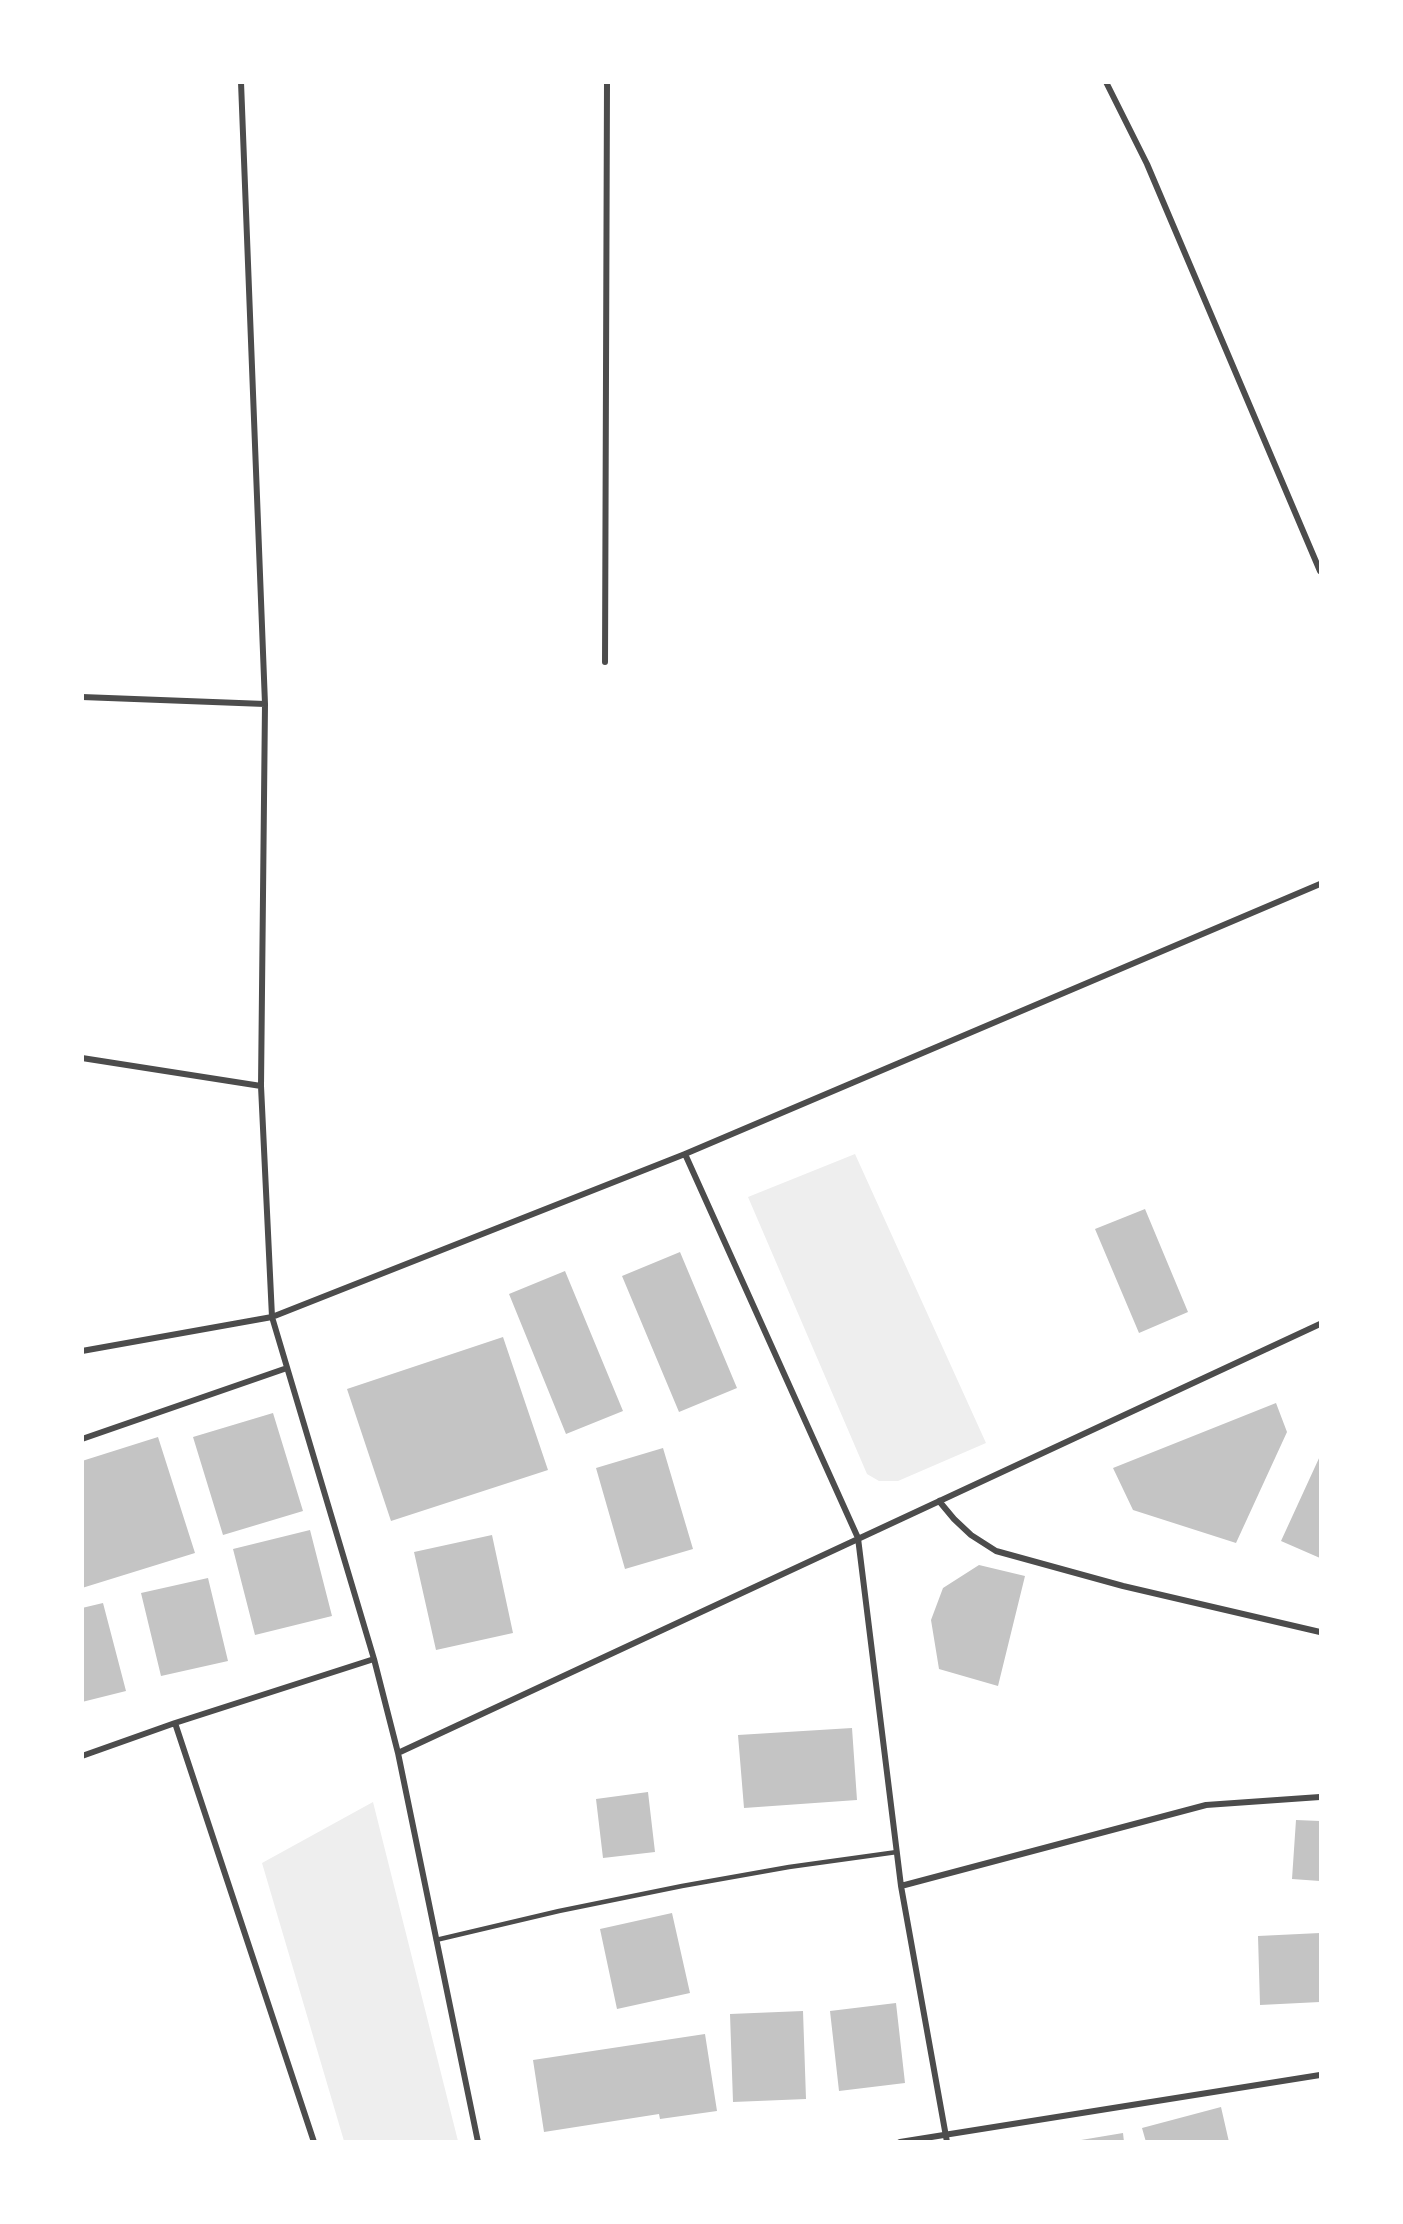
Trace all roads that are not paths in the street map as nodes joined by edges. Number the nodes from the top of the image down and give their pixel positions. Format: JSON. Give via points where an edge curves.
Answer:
{"nodes":[{"id":1,"x":241,"y":82,"type":"edge"},
{"id":2,"x":607,"y":82,"type":"edge"},
{"id":3,"x":1106,"y":82,"type":"edge"},
{"id":4,"x":1320,"y":571,"type":"edge"},
{"id":5,"x":605,"y":662,"type":"dead end"},
{"id":6,"x":82,"y":697,"type":"edge"},
{"id":7,"x":265,"y":704,"type":"junction"},
{"id":8,"x":1320,"y":884,"type":"edge"},
{"id":9,"x":82,"y":1058,"type":"edge"},
{"id":10,"x":261,"y":1086,"type":"junction"},
{"id":11,"x":685,"y":1154,"type":"junction"},
{"id":12,"x":272,"y":1317,"type":"junction"},
{"id":13,"x":1320,"y":1324,"type":"edge"},
{"id":14,"x":82,"y":1351,"type":"edge"},
{"id":15,"x":287,"y":1368,"type":"junction"},
{"id":16,"x":82,"y":1439,"type":"edge"},
{"id":17,"x":939,"y":1501,"type":"junction"},
{"id":18,"x":858,"y":1538,"type":"junction"},
{"id":19,"x":1320,"y":1632,"type":"edge"},
{"id":20,"x":374,"y":1659,"type":"junction"},
{"id":21,"x":174,"y":1723,"type":"junction"},
{"id":22,"x":398,"y":1753,"type":"junction"},
{"id":23,"x":82,"y":1756,"type":"edge"},
{"id":24,"x":1320,"y":1797,"type":"edge"},
{"id":25,"x":897,"y":1852,"type":"junction"},
{"id":26,"x":901,"y":1886,"type":"junction"},
{"id":27,"x":436,"y":1940,"type":"junction"},
{"id":28,"x":1320,"y":2075,"type":"edge"},
{"id":29,"x":946,"y":2138,"type":"edge"},
{"id":30,"x":314,"y":2142,"type":"edge"},
{"id":31,"x":478,"y":2142,"type":"edge"},
{"id":32,"x":900,"y":2142,"type":"edge"}],
"edges":[{"from":1,"to":7,"type":"street"},
{"from":2,"to":5,"type":"street"},
{"from":3,"to":4,"type":"street","via":[[1147,164]]},
{"from":6,"to":7,"type":"street"},
{"from":7,"to":10,"type":"street"},
{"from":8,"to":11,"type":"street"},
{"from":9,"to":10,"type":"street"},
{"from":10,"to":12,"type":"street"},
{"from":11,"to":12,"type":"street"},
{"from":11,"to":18,"type":"street"},
{"from":12,"to":14,"type":"street"},
{"from":12,"to":15,"type":"street"},
{"from":13,"to":17,"type":"street"},
{"from":15,"to":16,"type":"street"},
{"from":15,"to":20,"type":"street"},
{"from":17,"to":18,"type":"street"},
{"from":17,"to":19,"type":"street","via":[[971,1535],[996,1551],[1122,1586]]},
{"from":18,"to":22,"type":"street"},
{"from":18,"to":25,"type":"street"},
{"from":20,"to":21,"type":"street"},
{"from":20,"to":22,"type":"street"},
{"from":21,"to":23,"type":"street"},
{"from":21,"to":30,"type":"street"},
{"from":22,"to":27,"type":"street"},
{"from":24,"to":26,"type":"street","via":[[1206,1805]]},
{"from":25,"to":26,"type":"street"},
{"from":25,"to":27,"type":"lane","via":[[682,1886]]},
{"from":26,"to":29,"type":"street"},
{"from":27,"to":31,"type":"street"},
{"from":28,"to":29,"type":"street"},
{"from":29,"to":32,"type":"street"}]}
